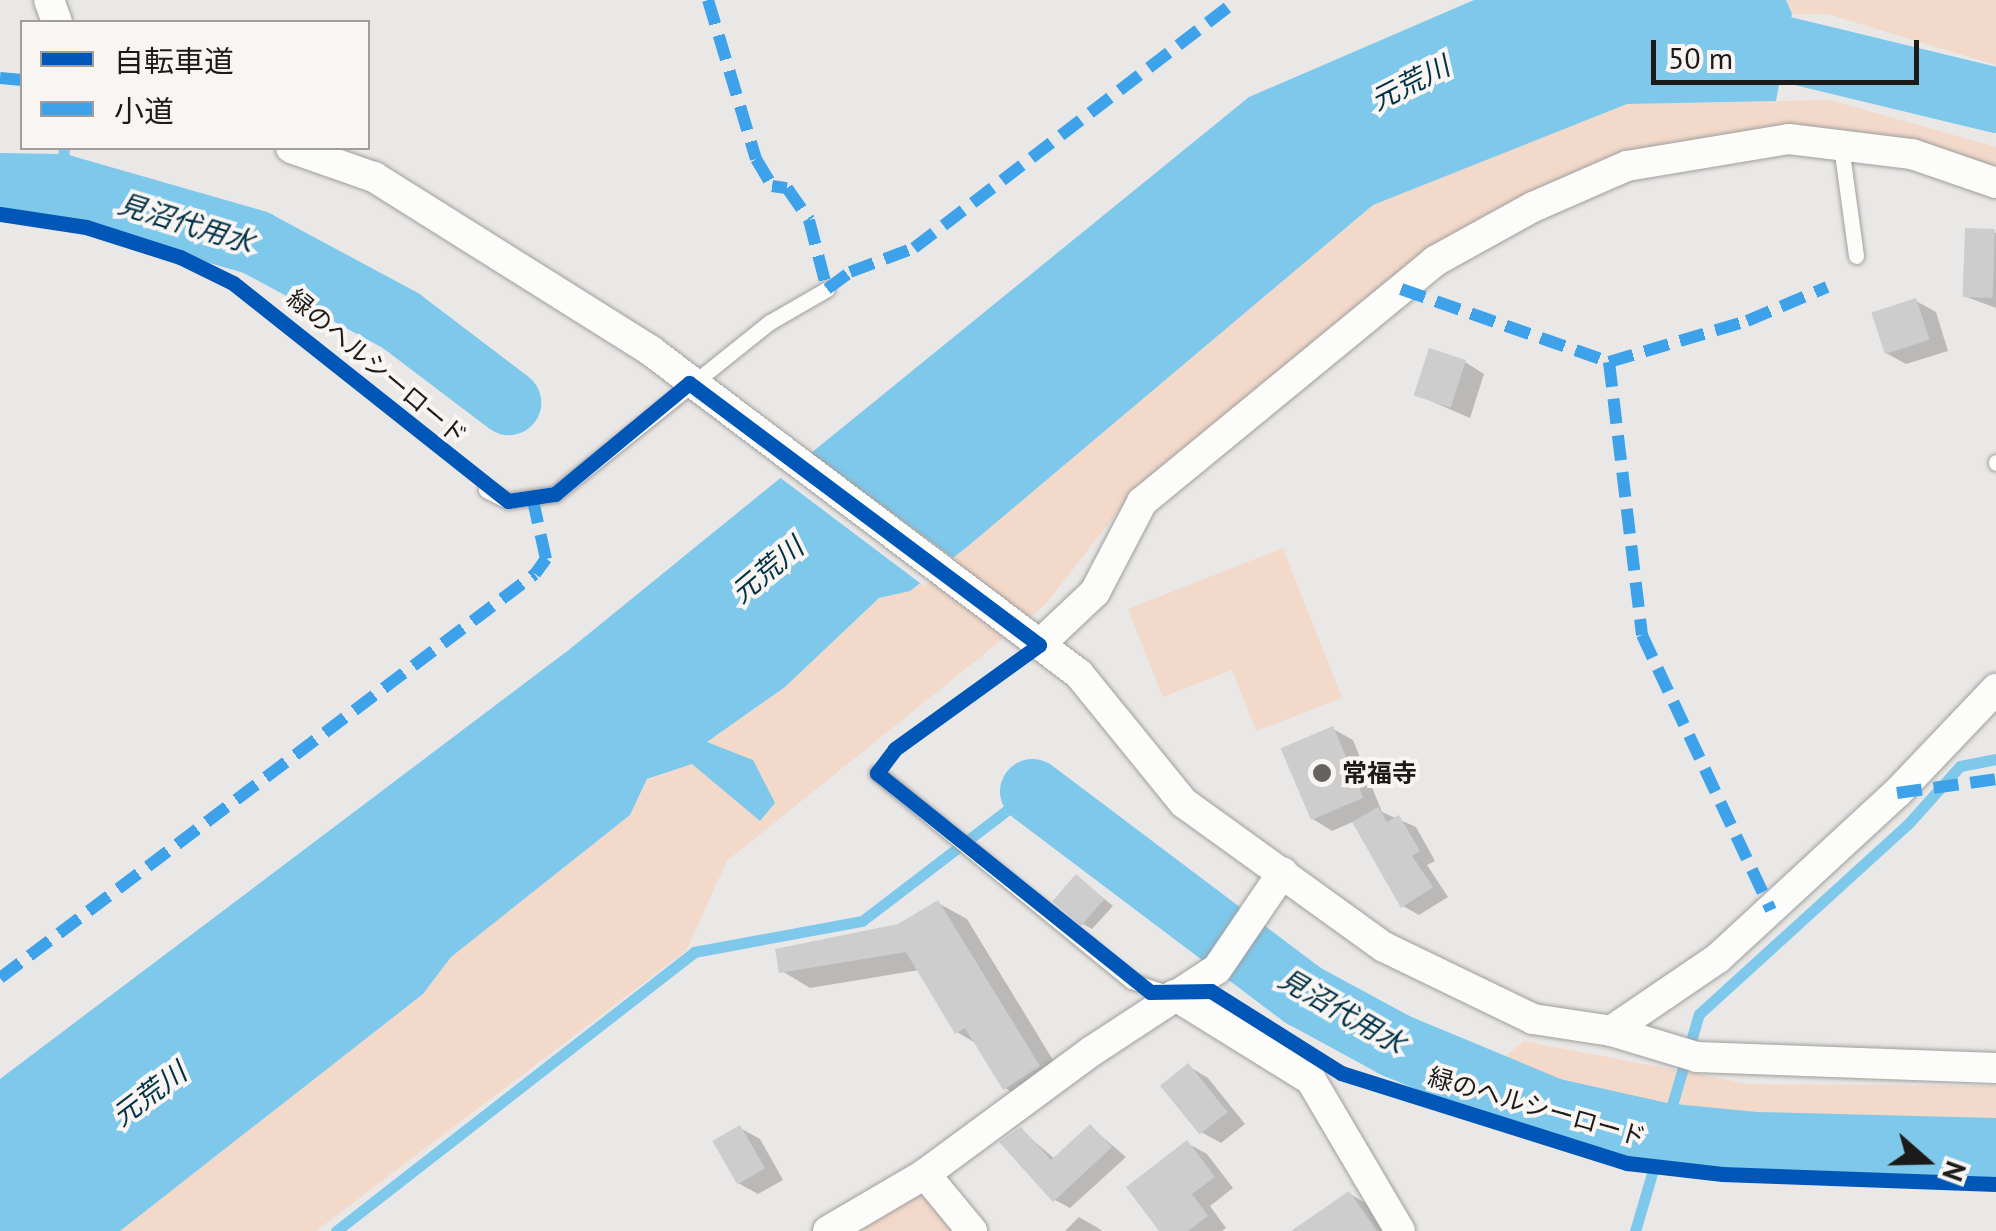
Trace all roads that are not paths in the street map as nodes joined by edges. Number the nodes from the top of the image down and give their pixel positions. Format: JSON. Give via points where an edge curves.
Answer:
{"nodes":[{"id":1,"x":1841,"y":146,"type":"junction"},
{"id":2,"x":296,"y":150,"type":"edge"},
{"id":3,"x":1996,"y":184,"type":"edge"},
{"id":4,"x":1856,"y":256,"type":"dead end"},
{"id":5,"x":828,"y":289,"type":"dead end"},
{"id":6,"x":699,"y":391,"type":"junction"},
{"id":7,"x":486,"y":490,"type":"dead end"},
{"id":8,"x":1028,"y":637,"type":"junction"},
{"id":9,"x":1996,"y":690,"type":"edge"},
{"id":10,"x":877,"y":773,"type":"dead end"},
{"id":11,"x":1284,"y":872,"type":"junction"},
{"id":12,"x":1174,"y":995,"type":"junction"},
{"id":13,"x":1611,"y":1031,"type":"junction"},
{"id":14,"x":1996,"y":1068,"type":"edge"},
{"id":15,"x":925,"y":1174,"type":"junction"},
{"id":16,"x":828,"y":1231,"type":"edge"},
{"id":17,"x":972,"y":1231,"type":"edge"},
{"id":18,"x":1400,"y":1231,"type":"edge"}],
"edges":[{"from":1,"to":3,"type":"street","via":[[1912,154]]},
{"from":1,"to":4,"type":"lane"},
{"from":1,"to":8,"type":"street","via":[[1790,139],[1627,166],[1435,260],[1142,502],[1095,592]]},
{"from":2,"to":6,"type":"street","via":[[374,177],[588,308]]},
{"from":5,"to":6,"type":"lane","via":[[770,322]]},
{"from":6,"to":7,"type":"lane","via":[[555,494],[508,502]]},
{"from":6,"to":8,"type":"street"},
{"from":8,"to":11,"type":"street","via":[[1109,706],[1184,803]]},
{"from":9,"to":13,"type":"street","via":[[1898,793],[1718,958]]},
{"from":10,"to":12,"type":"lane","via":[[1131,981]]},
{"from":11,"to":12,"type":"street","via":[[1216,969]]},
{"from":11,"to":13,"type":"street","via":[[1384,947],[1463,990],[1533,1018]]},
{"from":12,"to":15,"type":"street"},
{"from":12,"to":18,"type":"street","via":[[1311,1080]]},
{"from":13,"to":14,"type":"street","via":[[1697,1057]]},
{"from":15,"to":16,"type":"street"},
{"from":15,"to":17,"type":"street"}]}
